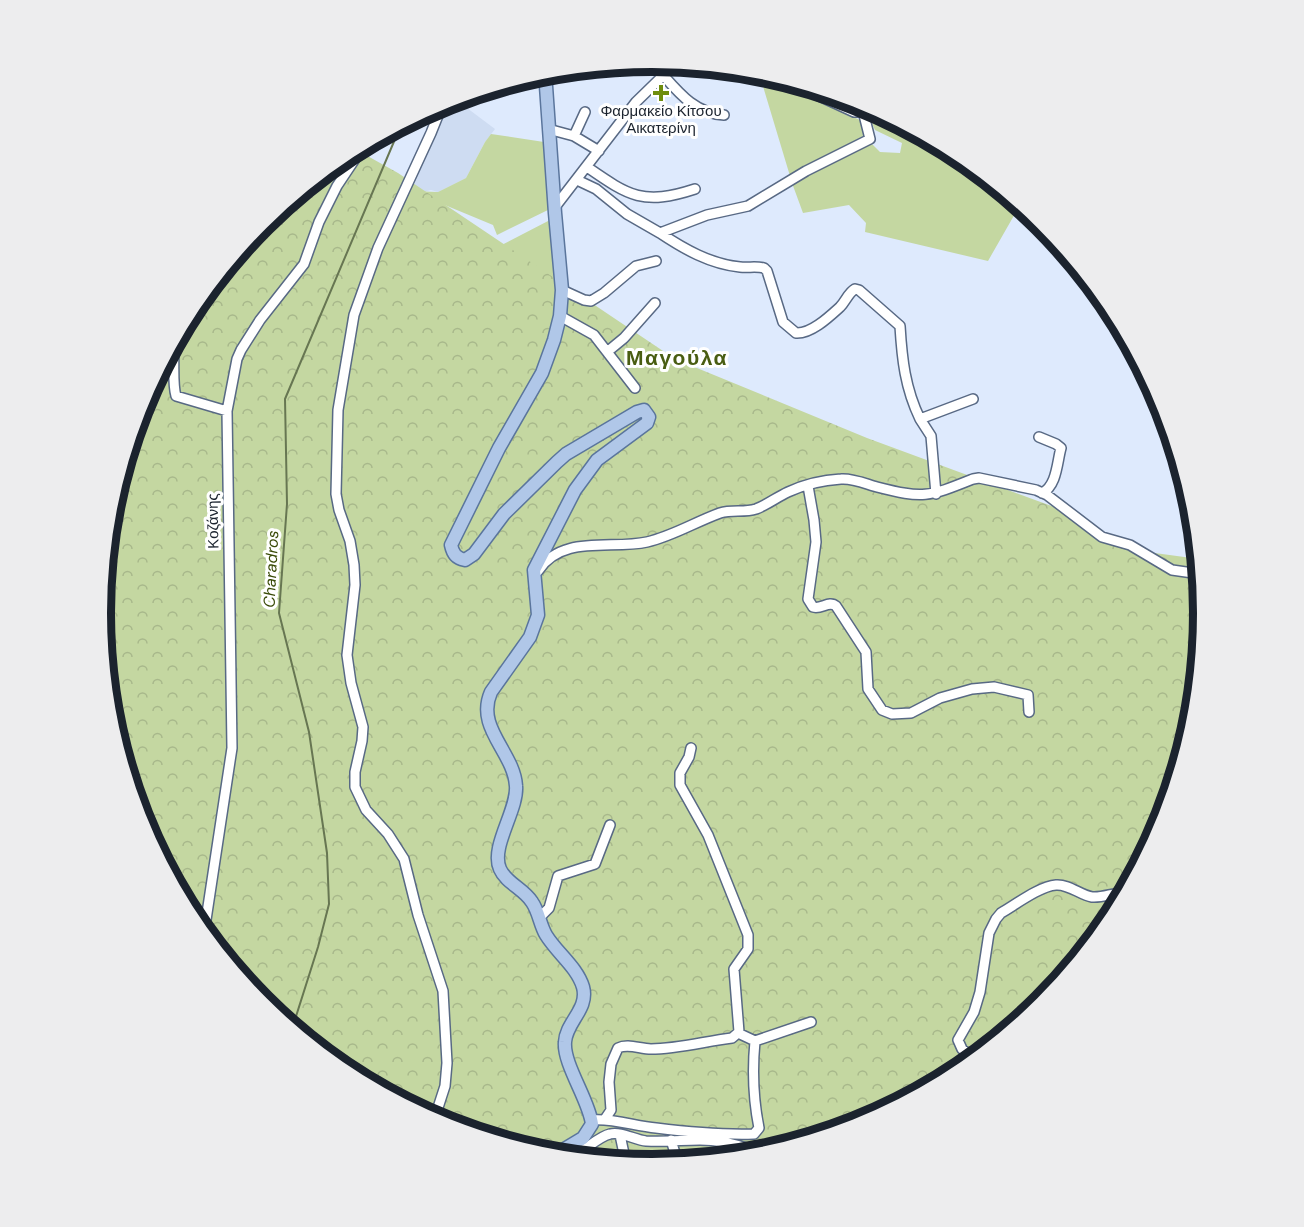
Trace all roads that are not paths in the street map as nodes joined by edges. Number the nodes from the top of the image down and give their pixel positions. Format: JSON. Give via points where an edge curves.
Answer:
{"nodes":[{"id":1,"x":661,"y":72,"type":"edge"},
{"id":2,"x":667,"y":72,"type":"edge"},
{"id":3,"x":664,"y":75,"type":"junction"},
{"id":4,"x":546,"y":82,"type":"edge"},
{"id":5,"x":585,"y":111,"type":"dead end"},
{"id":6,"x":724,"y":115,"type":"dead end"},
{"id":7,"x":438,"y":116,"type":"edge"},
{"id":8,"x":866,"y":116,"type":"edge"},
{"id":9,"x":548,"y":129,"type":"junction"},
{"id":10,"x":574,"y":136,"type":"junction"},
{"id":11,"x":599,"y":150,"type":"junction"},
{"id":12,"x":354,"y":161,"type":"edge"},
{"id":13,"x":586,"y":167,"type":"junction"},
{"id":14,"x":577,"y":180,"type":"junction"},
{"id":15,"x":695,"y":189,"type":"dead end"},
{"id":16,"x":555,"y":207,"type":"junction"},
{"id":17,"x":660,"y":232,"type":"junction"},
{"id":18,"x":656,"y":261,"type":"dead end"},
{"id":19,"x":562,"y":290,"type":"junction"},
{"id":20,"x":656,"y":303,"type":"dead end"},
{"id":21,"x":560,"y":316,"type":"junction"},
{"id":22,"x":607,"y":352,"type":"junction"},
{"id":23,"x":175,"y":358,"type":"edge"},
{"id":24,"x":635,"y":388,"type":"dead end"},
{"id":25,"x":973,"y":399,"type":"dead end"},
{"id":26,"x":226,"y":411,"type":"junction"},
{"id":27,"x":920,"y":419,"type":"junction"},
{"id":28,"x":1040,"y":437,"type":"dead end"},
{"id":29,"x":808,"y":486,"type":"junction"},
{"id":30,"x":1042,"y":493,"type":"junction"},
{"id":31,"x":936,"y":494,"type":"junction"},
{"id":32,"x":1192,"y":573,"type":"edge"},
{"id":33,"x":534,"y":579,"type":"junction"},
{"id":34,"x":1029,"y":712,"type":"dead end"},
{"id":35,"x":691,"y":748,"type":"dead end"},
{"id":36,"x":610,"y":825,"type":"dead end"},
{"id":37,"x":1116,"y":893,"type":"edge"},
{"id":38,"x":539,"y":918,"type":"junction"},
{"id":39,"x":206,"y":920,"type":"edge"},
{"id":40,"x":811,"y":1022,"type":"dead end"},
{"id":41,"x":738,"y":1033,"type":"junction"},
{"id":42,"x":754,"y":1041,"type":"junction"},
{"id":43,"x":968,"y":1053,"type":"edge"},
{"id":44,"x":437,"y":1110,"type":"edge"},
{"id":45,"x":605,"y":1119,"type":"junction"},
{"id":46,"x":591,"y":1120,"type":"junction"},
{"id":47,"x":620,"y":1135,"type":"junction"},
{"id":48,"x":671,"y":1140,"type":"junction"},
{"id":49,"x":744,"y":1147,"type":"edge"},
{"id":50,"x":567,"y":1148,"type":"joint"},
{"id":51,"x":624,"y":1154,"type":"edge"},
{"id":52,"x":675,"y":1154,"type":"edge"}],
"edges":[{"from":1,"to":3,"type":"street"},
{"from":2,"to":3,"type":"street"},
{"from":3,"to":6,"type":"street","via":[[699,109]]},
{"from":3,"to":11,"type":"street","via":[[636,102]]},
{"from":4,"to":9,"type":"main road"},
{"from":5,"to":10,"type":"street"},
{"from":7,"to":44,"type":"street","via":[[378,248],[354,315],[338,410],[336,494],[354,565],[347,655],[363,727],[355,787],[366,810],[404,859],[444,991],[447,1063]]},
{"from":8,"to":17,"type":"street","via":[[870,139],[748,206],[707,214]]},
{"from":9,"to":10,"type":"street"},
{"from":9,"to":16,"type":"main road"},
{"from":10,"to":11,"type":"street"},
{"from":11,"to":13,"type":"street"},
{"from":12,"to":26,"type":"street","name":"Κοζάνης","via":[[319,222],[304,264],[241,350]]},
{"from":13,"to":14,"type":"street"},
{"from":13,"to":15,"type":"street","via":[[638,197],[677,195]]},
{"from":14,"to":16,"type":"street"},
{"from":14,"to":17,"type":"street"},
{"from":16,"to":19,"type":"main road"},
{"from":17,"to":27,"type":"street","via":[[707,259],[764,268],[783,322],[796,333],[808,331],[841,306],[852,291],[860,290],[900,326],[904,376]]},
{"from":18,"to":19,"type":"street","via":[[636,266],[591,301]]},
{"from":19,"to":21,"type":"main road"},
{"from":20,"to":22,"type":"street"},
{"from":21,"to":22,"type":"street","via":[[594,335]]},
{"from":21,"to":33,"type":"main road","via":[[542,373],[451,545],[456,556],[465,560],[474,554],[504,514],[566,454],[640,410],[647,413],[649,420],[597,460],[585,476],[539,558]]},
{"from":22,"to":24,"type":"street"},
{"from":23,"to":26,"type":"street","via":[[176,396]]},
{"from":25,"to":27,"type":"street"},
{"from":26,"to":39,"type":"street","name":"Κοζάνης","via":[[232,748]]},
{"from":27,"to":31,"type":"street","via":[[931,436]]},
{"from":28,"to":30,"type":"street","via":[[1061,448],[1052,484]]},
{"from":29,"to":31,"type":"street","via":[[847,479],[907,495]]},
{"from":29,"to":33,"type":"street","via":[[754,509],[724,512],[649,541],[567,548],[543,563]]},
{"from":29,"to":34,"type":"street","via":[[816,542],[808,599],[816,608],[836,606],[866,652],[868,688],[882,710],[911,713],[940,698],[994,687],[1028,695]]},
{"from":30,"to":31,"type":"street","via":[[973,478]]},
{"from":30,"to":32,"type":"street","via":[[1102,537],[1130,546],[1172,570]]},
{"from":33,"to":38,"type":"main road","via":[[538,615],[535,627],[491,692],[487,709],[491,729],[517,787],[498,860],[500,868],[533,903]]},
{"from":35,"to":41,"type":"street","via":[[680,773],[681,785],[708,835],[748,935],[748,949],[734,969]]},
{"from":36,"to":38,"type":"street","via":[[595,864],[558,876],[549,908]]},
{"from":37,"to":43,"type":"street","via":[[1089,896],[1057,885],[996,919],[989,933],[981,992],[958,1040]]},
{"from":38,"to":46,"type":"main road","via":[[584,991],[583,1005],[566,1033],[565,1049]]},
{"from":40,"to":42,"type":"street"},
{"from":41,"to":42,"type":"street"},
{"from":41,"to":45,"type":"street","via":[[732,1038],[662,1048],[618,1048],[610,1064],[611,1110]]},
{"from":42,"to":45,"type":"street","via":[[752,1077],[759,1128],[754,1134],[656,1128]]},
{"from":45,"to":46,"type":"street"},
{"from":46,"to":50,"type":"main road","via":[[583,1138]]},
{"from":47,"to":48,"type":"street","via":[[644,1141]]},
{"from":47,"to":50,"type":"street","via":[[606,1135],[582,1150]]},
{"from":47,"to":51,"type":"street"},
{"from":48,"to":49,"type":"street","via":[[711,1139]]},
{"from":48,"to":52,"type":"street"}]}
